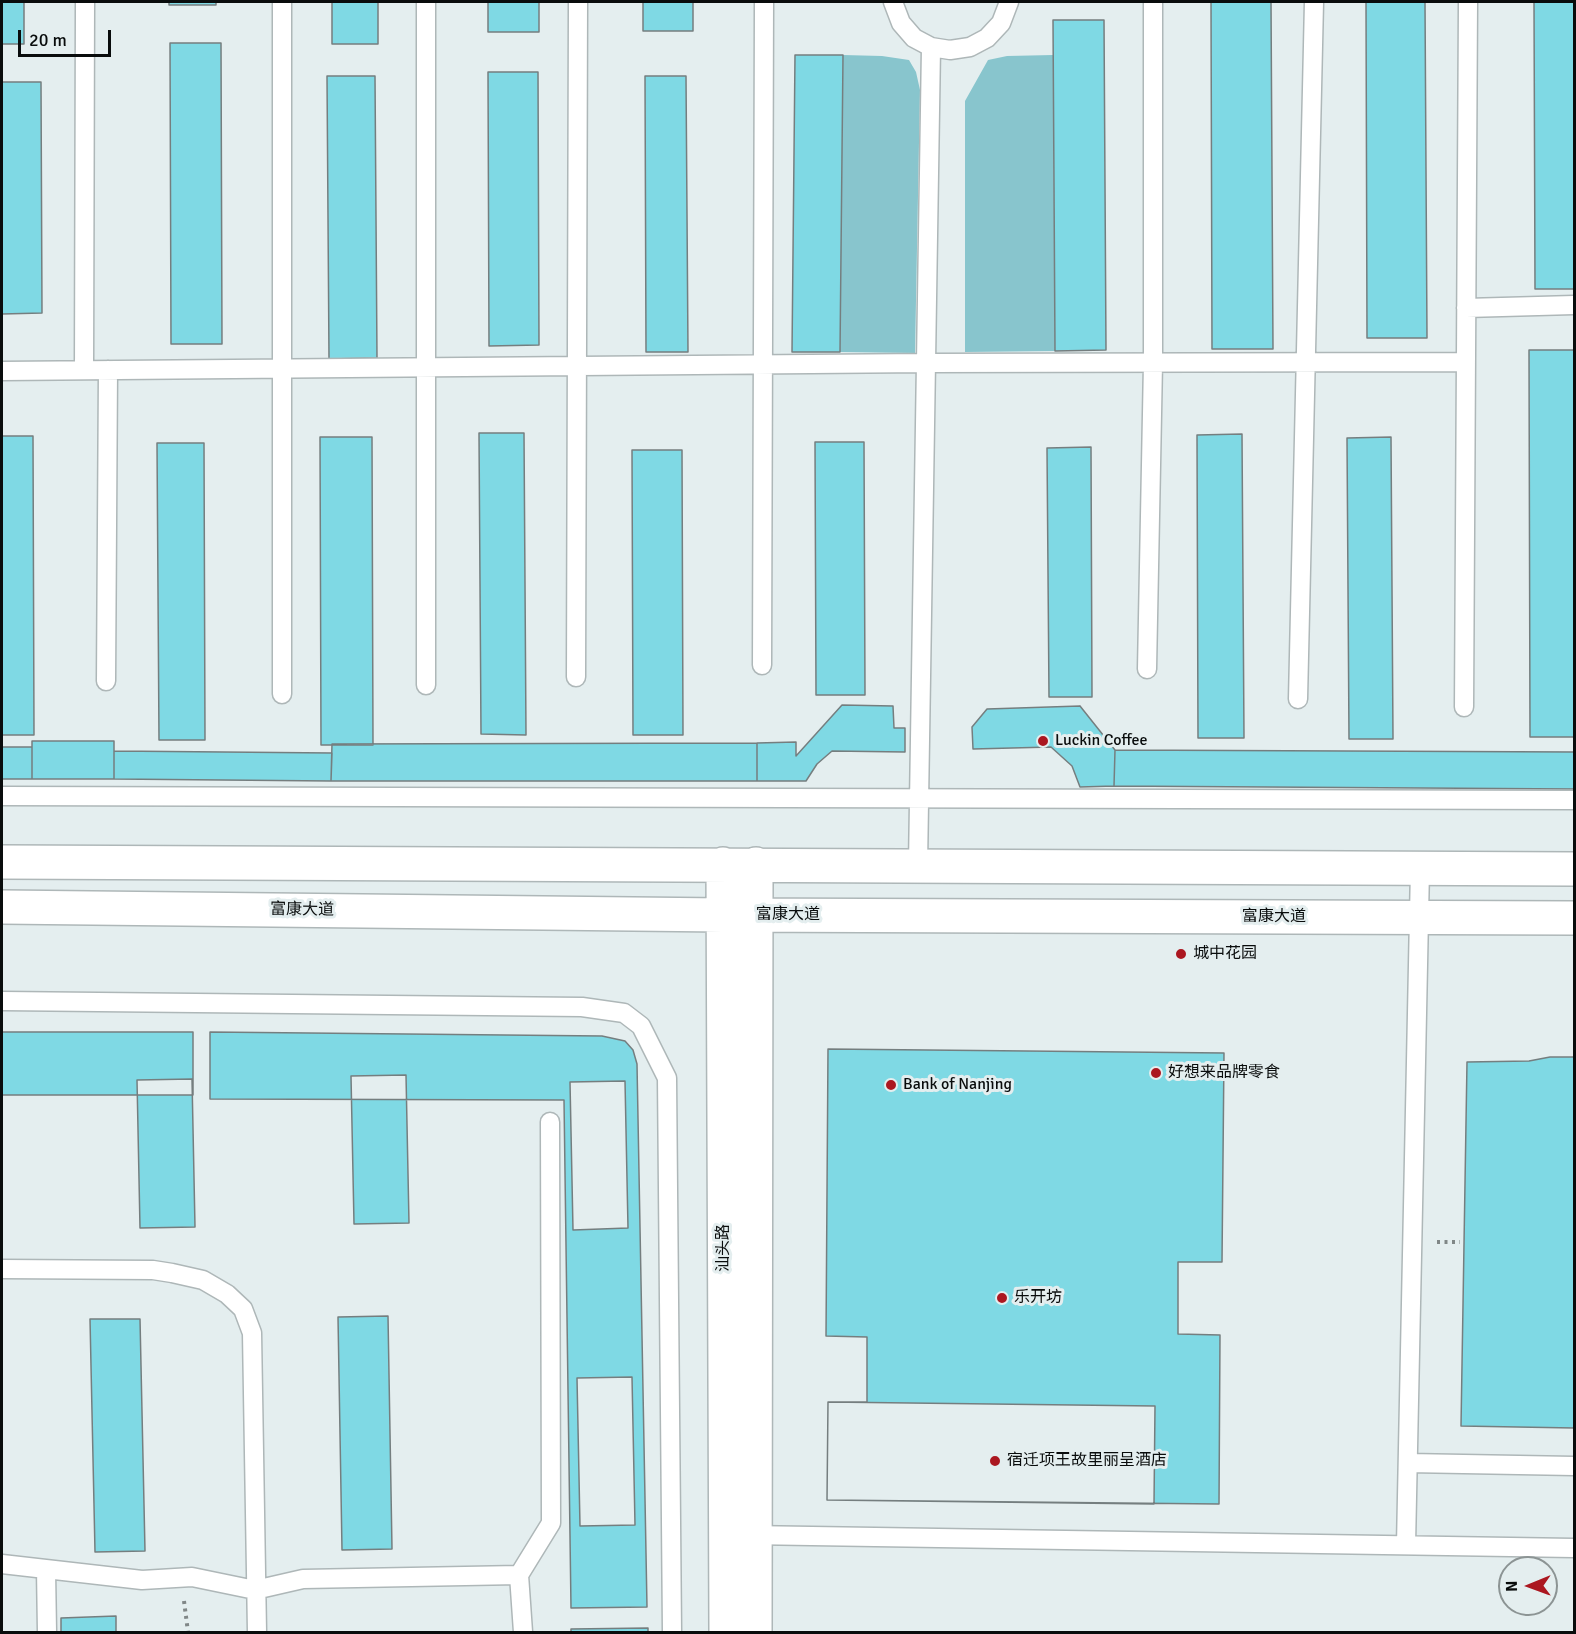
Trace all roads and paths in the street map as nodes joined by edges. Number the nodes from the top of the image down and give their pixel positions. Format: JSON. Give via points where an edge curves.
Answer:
{"nodes":[{"id":1,"x":85,"y":2,"type":"edge"},
{"id":2,"x":282,"y":2,"type":"edge"},
{"id":3,"x":426,"y":2,"type":"edge"},
{"id":4,"x":578,"y":2,"type":"edge"},
{"id":5,"x":764,"y":2,"type":"edge"},
{"id":6,"x":893,"y":2,"type":"edge"},
{"id":7,"x":1009,"y":2,"type":"edge"},
{"id":8,"x":1153,"y":2,"type":"edge"},
{"id":9,"x":1314,"y":2,"type":"edge"},
{"id":10,"x":1468,"y":2,"type":"edge"},
{"id":11,"x":931,"y":47,"type":"junction"},
{"id":12,"x":1575,"y":305,"type":"edge"},
{"id":13,"x":1466,"y":308,"type":"junction"},
{"id":14,"x":1306,"y":362,"type":"junction"},
{"id":15,"x":1466,"y":362,"type":"junction"},
{"id":16,"x":926,"y":363,"type":"junction"},
{"id":17,"x":1153,"y":363,"type":"junction"},
{"id":18,"x":764,"y":364,"type":"junction"},
{"id":19,"x":577,"y":366,"type":"junction"},
{"id":20,"x":426,"y":367,"type":"junction"},
{"id":21,"x":282,"y":368,"type":"junction"},
{"id":22,"x":84,"y":370,"type":"junction"},
{"id":23,"x":108,"y":370,"type":"junction"},
{"id":24,"x":2,"y":371,"type":"edge"},
{"id":25,"x":762,"y":665,"type":"dead end"},
{"id":26,"x":1147,"y":669,"type":"dead end"},
{"id":27,"x":576,"y":677,"type":"dead end"},
{"id":28,"x":106,"y":681,"type":"dead end"},
{"id":29,"x":426,"y":684,"type":"dead end"},
{"id":30,"x":282,"y":694,"type":"dead end"},
{"id":31,"x":1298,"y":699,"type":"dead end"},
{"id":32,"x":1464,"y":707,"type":"dead end"},
{"id":33,"x":2,"y":796,"type":"edge"},
{"id":34,"x":918,"y":798,"type":"junction"},
{"id":35,"x":1575,"y":800,"type":"edge"},
{"id":36,"x":2,"y":862,"type":"edge"},
{"id":37,"x":723,"y":864,"type":"junction"},
{"id":38,"x":756,"y":864,"type":"junction"},
{"id":39,"x":918,"y":865,"type":"junction"},
{"id":40,"x":1420,"y":868,"type":"junction"},
{"id":41,"x":1575,"y":869,"type":"edge"},
{"id":42,"x":2,"y":907,"type":"edge"},
{"id":43,"x":723,"y":915,"type":"junction"},
{"id":44,"x":756,"y":915,"type":"junction"},
{"id":45,"x":1418,"y":918,"type":"junction"},
{"id":46,"x":1575,"y":918,"type":"edge"},
{"id":47,"x":2,"y":1001,"type":"edge"},
{"id":48,"x":550,"y":1122,"type":"dead end"},
{"id":49,"x":2,"y":1269,"type":"edge"},
{"id":50,"x":1408,"y":1463,"type":"junction"},
{"id":51,"x":1575,"y":1466,"type":"edge"},
{"id":52,"x":740,"y":1534,"type":"junction"},
{"id":53,"x":1406,"y":1545,"type":"junction"},
{"id":54,"x":1575,"y":1548,"type":"edge"},
{"id":55,"x":2,"y":1564,"type":"edge"},
{"id":56,"x":46,"y":1569,"type":"junction"},
{"id":57,"x":519,"y":1575,"type":"junction"},
{"id":58,"x":255,"y":1590,"type":"junction"},
{"id":59,"x":47,"y":1632,"type":"edge"},
{"id":60,"x":257,"y":1632,"type":"edge"},
{"id":61,"x":523,"y":1632,"type":"edge"},
{"id":62,"x":672,"y":1632,"type":"edge"},
{"id":63,"x":726,"y":1632,"type":"edge"},
{"id":64,"x":755,"y":1632,"type":"edge"}],
"edges":[{"from":1,"to":22,"type":"lane"},
{"from":2,"to":21,"type":"lane"},
{"from":3,"to":20,"type":"lane"},
{"from":4,"to":19,"type":"lane"},
{"from":5,"to":18,"type":"lane"},
{"from":6,"to":11,"type":"lane","via":[[901,23],[914,38]]},
{"from":7,"to":11,"type":"lane","via":[[1001,23],[987,38],[970,47]]},
{"from":8,"to":17,"type":"lane"},
{"from":9,"to":14,"type":"lane"},
{"from":10,"to":13,"type":"lane"},
{"from":11,"to":16,"type":"lane"},
{"from":12,"to":13,"type":"lane"},
{"from":13,"to":15,"type":"lane"},
{"from":14,"to":15,"type":"lane"},
{"from":14,"to":17,"type":"lane"},
{"from":14,"to":31,"type":"lane"},
{"from":15,"to":32,"type":"lane"},
{"from":16,"to":17,"type":"lane"},
{"from":16,"to":18,"type":"lane"},
{"from":16,"to":34,"type":"lane"},
{"from":17,"to":26,"type":"lane"},
{"from":18,"to":19,"type":"lane"},
{"from":18,"to":25,"type":"lane"},
{"from":19,"to":20,"type":"lane"},
{"from":19,"to":27,"type":"lane"},
{"from":20,"to":21,"type":"lane"},
{"from":20,"to":29,"type":"lane"},
{"from":21,"to":23,"type":"lane"},
{"from":21,"to":30,"type":"lane"},
{"from":22,"to":23,"type":"lane"},
{"from":22,"to":24,"type":"lane"},
{"from":23,"to":28,"type":"lane"},
{"from":33,"to":34,"type":"lane"},
{"from":34,"to":35,"type":"lane"},
{"from":34,"to":39,"type":"lane"},
{"from":36,"to":37,"type":"street"},
{"from":37,"to":38,"type":"street"},
{"from":37,"to":43,"type":"street","name":"汕头路"},
{"from":38,"to":39,"type":"street"},
{"from":38,"to":44,"type":"street","name":"汕头路"},
{"from":39,"to":40,"type":"street"},
{"from":40,"to":41,"type":"street"},
{"from":40,"to":45,"type":"lane"},
{"from":42,"to":43,"type":"street","name":"富康大道"},
{"from":43,"to":44,"type":"street","name":"富康大道"},
{"from":43,"to":52,"type":"street","name":"汕头路"},
{"from":44,"to":45,"type":"street","name":"富康大道"},
{"from":44,"to":52,"type":"street","name":"汕头路"},
{"from":45,"to":46,"type":"street","name":"富康大道"},
{"from":45,"to":50,"type":"lane"},
{"from":47,"to":62,"type":"lane","via":[[582,1007],[624,1013],[641,1026],[667,1078]]},
{"from":48,"to":57,"type":"lane","via":[[551,1523]]},
{"from":49,"to":58,"type":"lane","via":[[172,1273],[203,1280],[243,1309],[252,1333]]},
{"from":50,"to":51,"type":"lane"},
{"from":50,"to":53,"type":"lane"},
{"from":52,"to":53,"type":"lane"},
{"from":52,"to":63,"type":"street","name":"汕头路"},
{"from":52,"to":64,"type":"street","name":"汕头路"},
{"from":53,"to":54,"type":"lane"},
{"from":55,"to":56,"type":"lane"},
{"from":56,"to":58,"type":"lane","via":[[142,1580],[192,1577]]},
{"from":56,"to":59,"type":"lane"},
{"from":57,"to":58,"type":"lane","via":[[303,1579]]},
{"from":57,"to":61,"type":"lane"},
{"from":58,"to":60,"type":"lane"}]}
